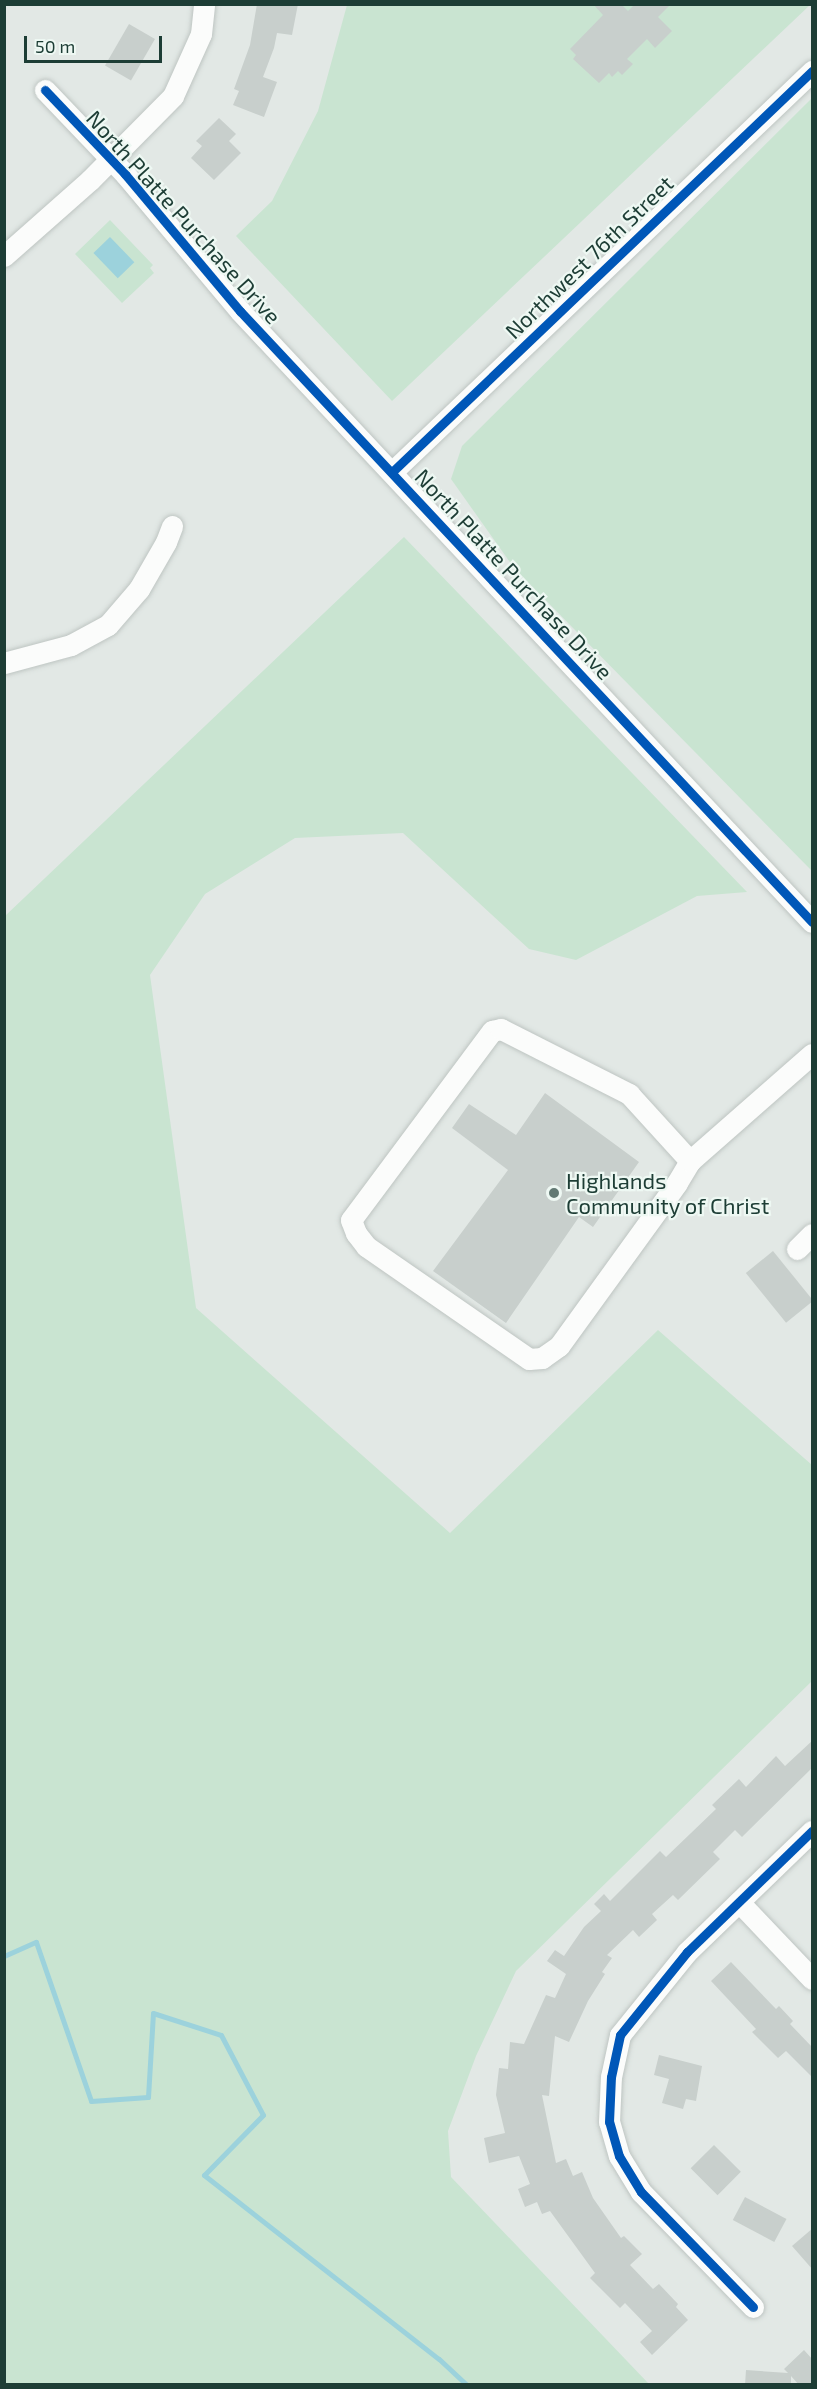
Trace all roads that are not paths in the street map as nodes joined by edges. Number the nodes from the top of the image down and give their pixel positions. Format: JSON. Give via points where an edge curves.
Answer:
{"nodes":[{"id":1,"x":204,"y":4,"type":"edge"},
{"id":2,"x":813,"y":71,"type":"edge"},
{"id":3,"x":45,"y":90,"type":"dead end"},
{"id":4,"x":111,"y":159,"type":"junction"},
{"id":5,"x":4,"y":256,"type":"edge"},
{"id":6,"x":392,"y":472,"type":"junction"},
{"id":7,"x":172,"y":526,"type":"dead end"},
{"id":8,"x":4,"y":663,"type":"edge"},
{"id":9,"x":813,"y":922,"type":"edge"},
{"id":10,"x":813,"y":1054,"type":"edge"},
{"id":11,"x":690,"y":1161,"type":"junction"},
{"id":12,"x":813,"y":1234,"type":"edge"},
{"id":13,"x":797,"y":1249,"type":"dead end"},
{"id":14,"x":813,"y":1832,"type":"edge"},
{"id":15,"x":739,"y":1902,"type":"junction"},
{"id":16,"x":813,"y":1979,"type":"edge"},
{"id":17,"x":753,"y":2307,"type":"dead end"}],
"edges":[{"from":1,"to":4,"type":"street","via":[[201,34],[173,96]]},
{"from":2,"to":6,"type":"street","name":"Northwest 76th Street"},
{"from":3,"to":4,"type":"street","name":"North Platte Purchase Drive"},
{"from":4,"to":5,"type":"street"},
{"from":4,"to":6,"type":"street","name":"North Platte Purchase Drive","via":[[240,311]]},
{"from":6,"to":9,"type":"street","name":"North Platte Purchase Drive"},
{"from":7,"to":8,"type":"street","via":[[139,589],[108,625],[71,645]]},
{"from":10,"to":11,"type":"street"},
{"from":11,"to":11,"type":"street","via":[[559,1346],[542,1358],[529,1359],[366,1246],[351,1220],[492,1030],[501,1029],[629,1094]]},
{"from":12,"to":13,"type":"street"},
{"from":14,"to":15,"type":"street"},
{"from":15,"to":16,"type":"street"},
{"from":15,"to":17,"type":"street","via":[[687,1952],[620,2035],[611,2077],[609,2122],[619,2156],[641,2192]]}]}
